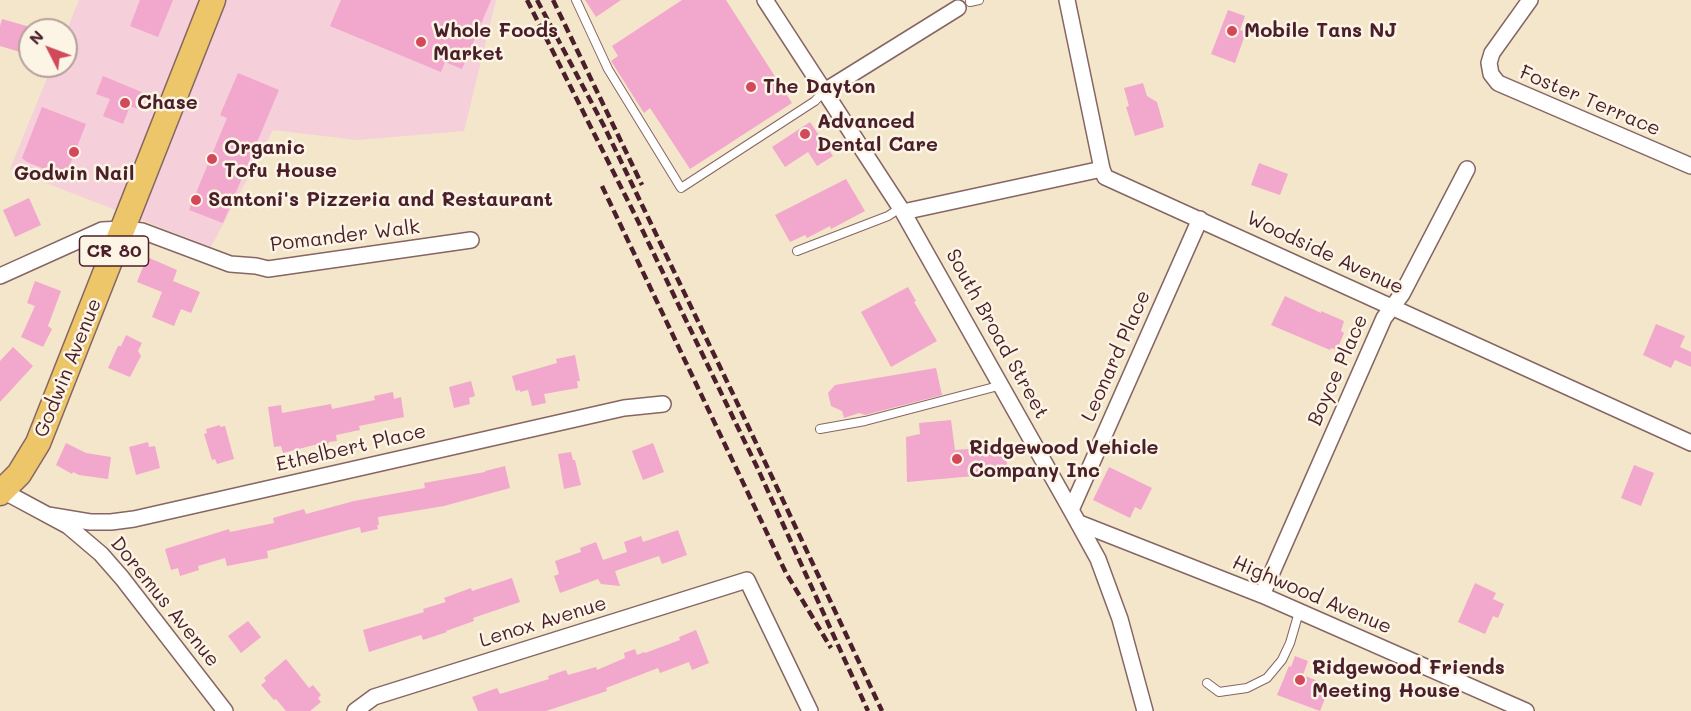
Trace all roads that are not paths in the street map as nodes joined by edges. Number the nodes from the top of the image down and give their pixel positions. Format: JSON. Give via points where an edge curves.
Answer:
{"nodes":[{"id":1,"x":213,"y":0,"type":"edge"},
{"id":2,"x":576,"y":0,"type":"edge"},
{"id":3,"x":765,"y":0,"type":"edge"},
{"id":4,"x":980,"y":0,"type":"edge"},
{"id":5,"x":1067,"y":0,"type":"edge"},
{"id":6,"x":1530,"y":0,"type":"edge"},
{"id":7,"x":964,"y":5,"type":"joint"},
{"id":8,"x":824,"y":92,"type":"junction"},
{"id":9,"x":1691,"y":166,"type":"edge"},
{"id":10,"x":1467,"y":169,"type":"dead end"},
{"id":11,"x":1102,"y":170,"type":"junction"},
{"id":12,"x":901,"y":210,"type":"junction"},
{"id":13,"x":1200,"y":219,"type":"junction"},
{"id":14,"x":123,"y":229,"type":"junction"},
{"id":15,"x":471,"y":240,"type":"dead end"},
{"id":16,"x":797,"y":251,"type":"dead end"},
{"id":17,"x":0,"y":276,"type":"edge"},
{"id":18,"x":1392,"y":306,"type":"junction"},
{"id":19,"x":1002,"y":386,"type":"junction"},
{"id":20,"x":663,"y":404,"type":"dead end"},
{"id":21,"x":820,"y":429,"type":"dead end"},
{"id":22,"x":1691,"y":443,"type":"edge"},
{"id":23,"x":1,"y":492,"type":"edge"},
{"id":24,"x":48,"y":515,"type":"junction"},
{"id":25,"x":1075,"y":517,"type":"junction"},
{"id":26,"x":1262,"y":595,"type":"junction"},
{"id":27,"x":1299,"y":612,"type":"junction"},
{"id":28,"x":1207,"y":683,"type":"dead end"},
{"id":29,"x":225,"y":711,"type":"edge"},
{"id":30,"x":355,"y":711,"type":"edge"},
{"id":31,"x":810,"y":711,"type":"edge"},
{"id":32,"x":1144,"y":711,"type":"edge"},
{"id":33,"x":1527,"y":711,"type":"edge"}],
"edges":[{"from":1,"to":14,"type":"main road","name":"Godwin Avenue","number":"CR 80"},
{"from":2,"to":8,"type":"lane","via":[[608,69],[681,188]]},
{"from":3,"to":8,"type":"street","name":"South Broad Street"},
{"from":4,"to":7,"type":"lane"},
{"from":5,"to":11,"type":"street"},
{"from":6,"to":9,"type":"street","name":"Foster Terrace","via":[[1492,53],[1489,63],[1497,83]]},
{"from":7,"to":8,"type":"street"},
{"from":8,"to":12,"type":"street","name":"South Broad Street"},
{"from":10,"to":18,"type":"street","name":"Boyce Place","via":[[1402,294]]},
{"from":11,"to":12,"type":"street"},
{"from":11,"to":13,"type":"street","name":"Woodside Avenue","via":[[1106,177]]},
{"from":12,"to":16,"type":"lane"},
{"from":12,"to":19,"type":"street","name":"South Broad Street"},
{"from":13,"to":18,"type":"street","name":"Woodside Avenue"},
{"from":13,"to":25,"type":"street","name":"Leonard Place"},
{"from":14,"to":15,"type":"street","name":"Pomander Walk","via":[[142,231],[230,264],[268,269]]},
{"from":14,"to":17,"type":"street","via":[[102,230]]},
{"from":14,"to":23,"type":"main road","name":"Godwin Avenue","number":"CR 80","via":[[38,443],[19,474]]},
{"from":18,"to":22,"type":"street","name":"Woodside Avenue"},
{"from":18,"to":26,"type":"street","name":"Boyce Place"},
{"from":19,"to":21,"type":"lane","via":[[865,422]]},
{"from":19,"to":25,"type":"street","name":"South Broad Street"},
{"from":20,"to":24,"type":"street","name":"Ethelbert Place","via":[[624,408],[134,519],[90,522]]},
{"from":23,"to":24,"type":"street","name":"Doremus Avenue"},
{"from":24,"to":29,"type":"street","name":"Doremus Avenue","via":[[76,531],[101,554]]},
{"from":25,"to":26,"type":"street","name":"Highwood Avenue"},
{"from":25,"to":32,"type":"street","name":"South Broad Street","via":[[1098,560],[1120,619]]},
{"from":26,"to":27,"type":"street","name":"Highwood Avenue"},
{"from":27,"to":28,"type":"lane","via":[[1282,660],[1267,678],[1247,688],[1219,692]]},
{"from":27,"to":33,"type":"street","name":"Highwood Avenue"},
{"from":30,"to":31,"type":"street","name":"Lenox Avenue","via":[[374,697],[747,580]]}]}
